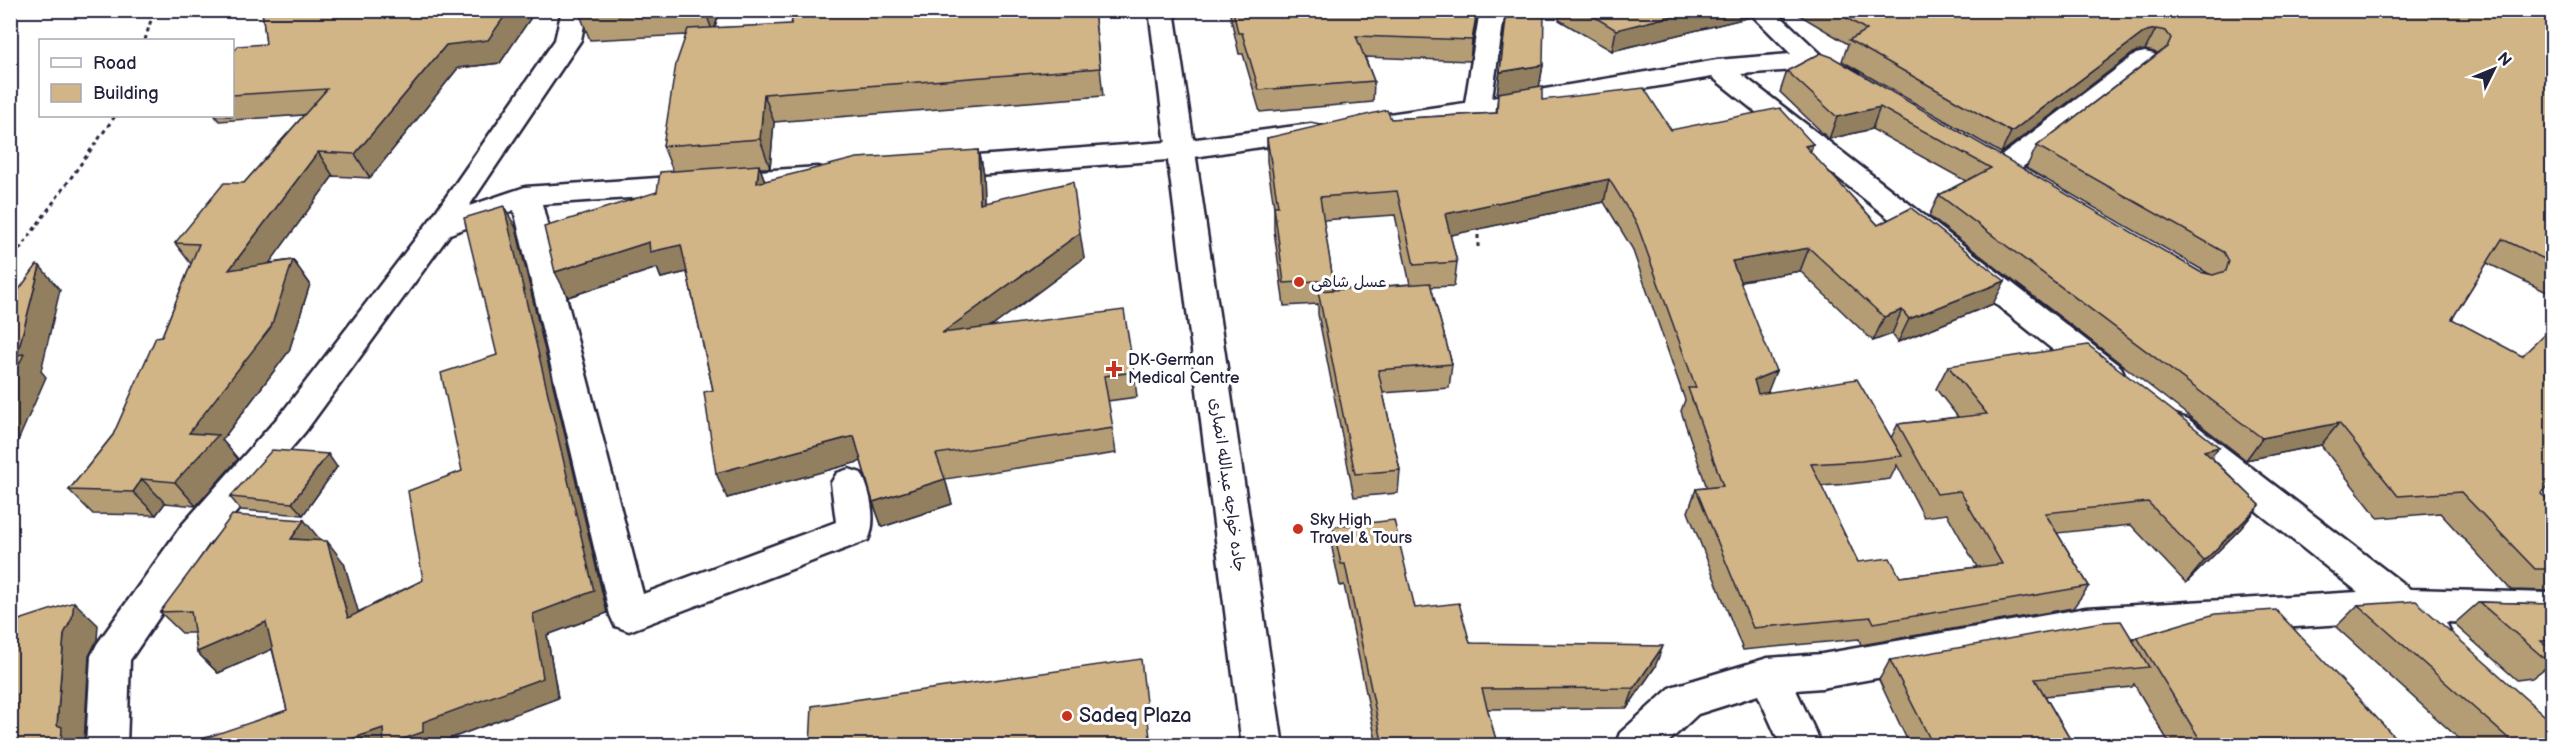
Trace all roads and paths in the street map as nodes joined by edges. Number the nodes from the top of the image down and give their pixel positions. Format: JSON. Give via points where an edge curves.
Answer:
{"nodes":[{"id":1,"x":154,"y":10,"type":"edge"},
{"id":2,"x":575,"y":10,"type":"edge"},
{"id":3,"x":1161,"y":10,"type":"edge"},
{"id":4,"x":1493,"y":10,"type":"edge"},
{"id":5,"x":1759,"y":10,"type":"edge"},
{"id":6,"x":145,"y":39,"type":"edge"},
{"id":7,"x":2145,"y":60,"type":"edge"},
{"id":8,"x":1814,"y":62,"type":"junction"},
{"id":9,"x":1717,"y":68,"type":"junction"},
{"id":10,"x":1874,"y":93,"type":"edge"},
{"id":11,"x":1477,"y":109,"type":"junction"},
{"id":12,"x":114,"y":117,"type":"edge"},
{"id":13,"x":1180,"y":150,"type":"junction"},
{"id":14,"x":2003,"y":169,"type":"edge"},
{"id":15,"x":907,"y":170,"type":"edge"},
{"id":16,"x":847,"y":174,"type":"edge"},
{"id":17,"x":525,"y":196,"type":"junction"},
{"id":18,"x":1478,"y":217,"type":"edge"},
{"id":19,"x":440,"y":227,"type":"junction"},
{"id":20,"x":1478,"y":250,"type":"dead end"},
{"id":21,"x":10,"y":263,"type":"edge"},
{"id":22,"x":2130,"y":392,"type":"edge"},
{"id":23,"x":2158,"y":414,"type":"edge"},
{"id":24,"x":849,"y":483,"type":"dead end"},
{"id":25,"x":2402,"y":605,"type":"junction"},
{"id":26,"x":2553,"y":609,"type":"edge"},
{"id":27,"x":2455,"y":652,"type":"edge"},
{"id":28,"x":1768,"y":675,"type":"junction"},
{"id":29,"x":106,"y":746,"type":"edge"},
{"id":30,"x":1263,"y":746,"type":"edge"},
{"id":31,"x":1635,"y":746,"type":"edge"},
{"id":32,"x":1802,"y":746,"type":"edge"}],
"edges":[{"from":1,"to":6,"type":"path"},
{"from":2,"to":19,"type":"street","via":[[568,40]]},
{"from":3,"to":13,"type":"street","name":"جاده خواجه عبدالله انصاری"},
{"from":4,"to":11,"type":"street"},
{"from":5,"to":8,"type":"street"},
{"from":7,"to":14,"type":"street"},
{"from":8,"to":9,"type":"street"},
{"from":8,"to":10,"type":"street"},
{"from":9,"to":11,"type":"street"},
{"from":9,"to":22,"type":"street"},
{"from":11,"to":13,"type":"street"},
{"from":12,"to":21,"type":"path"},
{"from":13,"to":15,"type":"street"},
{"from":13,"to":30,"type":"street","name":"جاده خواجه عبدالله انصاری"},
{"from":16,"to":17,"type":"street"},
{"from":17,"to":19,"type":"street"},
{"from":17,"to":24,"type":"street","via":[[629,615],[855,530]]},
{"from":18,"to":20,"type":"path"},
{"from":19,"to":29,"type":"street","via":[[293,423],[195,535],[111,656]]},
{"from":23,"to":25,"type":"street"},
{"from":25,"to":26,"type":"street"},
{"from":25,"to":27,"type":"street"},
{"from":25,"to":28,"type":"street","via":[[2086,624],[1822,671]]},
{"from":28,"to":31,"type":"street","via":[[1685,700]]},
{"from":28,"to":32,"type":"street"}]}
